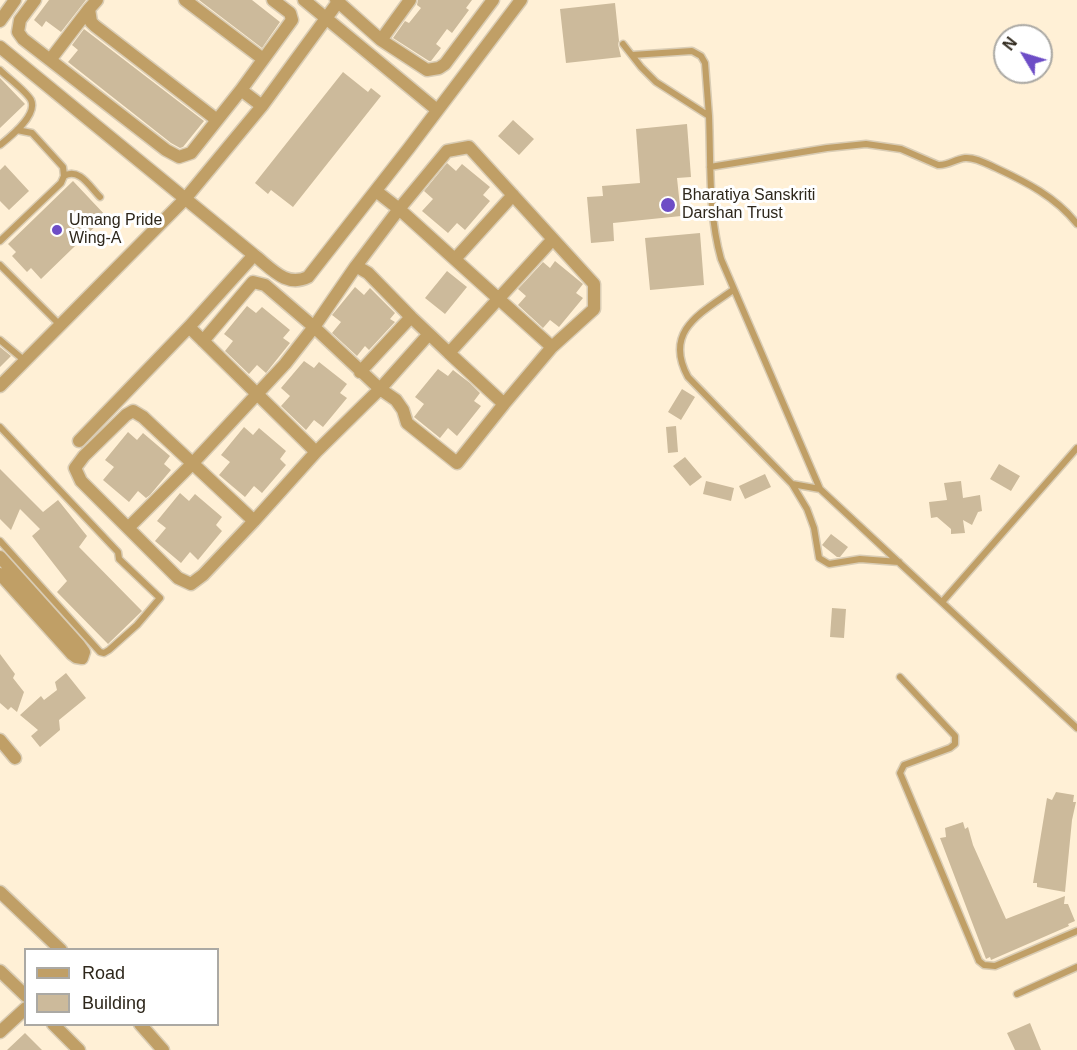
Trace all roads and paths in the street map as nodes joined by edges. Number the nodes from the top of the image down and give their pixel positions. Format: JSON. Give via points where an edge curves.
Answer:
{"nodes":[{"id":1,"x":15,"y":0,"type":"edge"},
{"id":2,"x":35,"y":0,"type":"edge"},
{"id":3,"x":185,"y":0,"type":"edge"},
{"id":4,"x":273,"y":0,"type":"edge"},
{"id":5,"x":304,"y":0,"type":"edge"},
{"id":6,"x":410,"y":0,"type":"edge"},
{"id":7,"x":493,"y":0,"type":"edge"},
{"id":8,"x":521,"y":0,"type":"edge"},
{"id":9,"x":337,"y":1,"type":"edge"},
{"id":10,"x":93,"y":5,"type":"edge"},
{"id":11,"x":326,"y":18,"type":"junction"},
{"id":12,"x":0,"y":21,"type":"edge"},
{"id":13,"x":381,"y":40,"type":"junction"},
{"id":14,"x":623,"y":44,"type":"dead end"},
{"id":15,"x":0,"y":47,"type":"edge"},
{"id":16,"x":632,"y":55,"type":"junction"},
{"id":17,"x":263,"y":59,"type":"junction"},
{"id":18,"x":50,"y":60,"type":"junction"},
{"id":19,"x":0,"y":70,"type":"edge"},
{"id":20,"x":241,"y":90,"type":"junction"},
{"id":21,"x":262,"y":106,"type":"junction"},
{"id":22,"x":437,"y":110,"type":"junction"},
{"id":23,"x":709,"y":116,"type":"junction"},
{"id":24,"x":217,"y":120,"type":"junction"},
{"id":25,"x":17,"y":130,"type":"junction"},
{"id":26,"x":0,"y":145,"type":"edge"},
{"id":27,"x":710,"y":167,"type":"junction"},
{"id":28,"x":64,"y":176,"type":"junction"},
{"id":29,"x":376,"y":191,"type":"junction"},
{"id":30,"x":513,"y":195,"type":"junction"},
{"id":31,"x":100,"y":197,"type":"dead end"},
{"id":32,"x":185,"y":199,"type":"junction"},
{"id":33,"x":399,"y":209,"type":"junction"},
{"id":34,"x":1077,"y":224,"type":"edge"},
{"id":35,"x":553,"y":238,"type":"junction"},
{"id":36,"x":0,"y":241,"type":"edge"},
{"id":37,"x":254,"y":255,"type":"junction"},
{"id":38,"x":455,"y":260,"type":"junction"},
{"id":39,"x":0,"y":265,"type":"edge"},
{"id":40,"x":356,"y":266,"type":"junction"},
{"id":41,"x":733,"y":290,"type":"junction"},
{"id":42,"x":498,"y":299,"type":"junction"},
{"id":43,"x":411,"y":317,"type":"junction"},
{"id":44,"x":61,"y":326,"type":"junction"},
{"id":45,"x":189,"y":327,"type":"junction"},
{"id":46,"x":314,"y":327,"type":"junction"},
{"id":47,"x":429,"y":334,"type":"junction"},
{"id":48,"x":0,"y":340,"type":"edge"},
{"id":49,"x":203,"y":341,"type":"junction"},
{"id":50,"x":552,"y":347,"type":"junction"},
{"id":51,"x":449,"y":353,"type":"junction"},
{"id":52,"x":26,"y":362,"type":"junction"},
{"id":53,"x":360,"y":372,"type":"junction"},
{"id":54,"x":0,"y":386,"type":"edge"},
{"id":55,"x":381,"y":390,"type":"junction"},
{"id":56,"x":258,"y":394,"type":"junction"},
{"id":57,"x":504,"y":404,"type":"junction"},
{"id":58,"x":0,"y":427,"type":"edge"},
{"id":59,"x":79,"y":441,"type":"dead end"},
{"id":60,"x":1077,"y":448,"type":"edge"},
{"id":61,"x":316,"y":452,"type":"junction"},
{"id":62,"x":192,"y":464,"type":"junction"},
{"id":63,"x":792,"y":484,"type":"junction"},
{"id":64,"x":820,"y":489,"type":"junction"},
{"id":65,"x":254,"y":521,"type":"junction"},
{"id":66,"x":128,"y":528,"type":"junction"},
{"id":67,"x":0,"y":542,"type":"edge"},
{"id":68,"x":4,"y":559,"type":"edge"},
{"id":69,"x":900,"y":562,"type":"junction"},
{"id":70,"x":0,"y":574,"type":"edge"},
{"id":71,"x":943,"y":601,"type":"junction"},
{"id":72,"x":900,"y":677,"type":"dead end"},
{"id":73,"x":1077,"y":728,"type":"edge"},
{"id":74,"x":0,"y":740,"type":"edge"},
{"id":75,"x":15,"y":758,"type":"dead end"},
{"id":76,"x":0,"y":892,"type":"edge"},
{"id":77,"x":1077,"y":932,"type":"edge"},
{"id":78,"x":59,"y":948,"type":"edge"},
{"id":79,"x":1077,"y":968,"type":"edge"},
{"id":80,"x":0,"y":971,"type":"edge"},
{"id":81,"x":24,"y":994,"type":"edge"},
{"id":82,"x":1017,"y":994,"type":"dead end"},
{"id":83,"x":24,"y":1010,"type":"edge"},
{"id":84,"x":55,"y":1026,"type":"edge"},
{"id":85,"x":142,"y":1026,"type":"edge"},
{"id":86,"x":0,"y":1032,"type":"edge"},
{"id":87,"x":79,"y":1050,"type":"edge"},
{"id":88,"x":163,"y":1050,"type":"edge"}],
"edges":[{"from":1,"to":12,"type":"street"},
{"from":2,"to":18,"type":"street","via":[[20,20],[18,32]]},
{"from":3,"to":17,"type":"street"},
{"from":4,"to":17,"type":"street","via":[[290,13],[292,20]]},
{"from":5,"to":11,"type":"street"},
{"from":6,"to":13,"type":"street"},
{"from":7,"to":13,"type":"street","via":[[439,68],[427,70]]},
{"from":8,"to":22,"type":"street"},
{"from":9,"to":11,"type":"street"},
{"from":9,"to":13,"type":"street"},
{"from":10,"to":18,"type":"street"},
{"from":10,"to":24,"type":"street","via":[[91,22],[95,26]]},
{"from":11,"to":21,"type":"street"},
{"from":11,"to":22,"type":"street"},
{"from":14,"to":16,"type":"lane"},
{"from":15,"to":32,"type":"street"},
{"from":16,"to":23,"type":"lane","via":[[656,82]]},
{"from":16,"to":23,"type":"lane","via":[[692,51],[701,56],[705,63]]},
{"from":17,"to":20,"type":"street"},
{"from":18,"to":24,"type":"street","via":[[179,157],[191,153]]},
{"from":19,"to":25,"type":"lane","via":[[32,104]]},
{"from":20,"to":21,"type":"street"},
{"from":20,"to":24,"type":"street"},
{"from":21,"to":32,"type":"street"},
{"from":22,"to":29,"type":"street"},
{"from":23,"to":27,"type":"lane"},
{"from":25,"to":26,"type":"lane"},
{"from":25,"to":28,"type":"lane","via":[[32,133],[63,167]]},
{"from":27,"to":34,"type":"lane","via":[[827,148],[885,145],[938,165],[965,158],[989,165],[1036,188]]},
{"from":27,"to":41,"type":"lane","via":[[716,241]]},
{"from":28,"to":31,"type":"lane","via":[[78,174]]},
{"from":28,"to":36,"type":"lane"},
{"from":29,"to":33,"type":"street"},
{"from":29,"to":37,"type":"street","via":[[308,277],[293,282],[285,279]]},
{"from":30,"to":33,"type":"street","via":[[469,147],[447,151]]},
{"from":30,"to":35,"type":"street"},
{"from":30,"to":38,"type":"street"},
{"from":32,"to":37,"type":"street"},
{"from":32,"to":44,"type":"street"},
{"from":33,"to":38,"type":"street"},
{"from":33,"to":40,"type":"street"},
{"from":35,"to":42,"type":"street"},
{"from":35,"to":50,"type":"street","via":[[594,284],[594,309]]},
{"from":37,"to":45,"type":"street"},
{"from":38,"to":42,"type":"street"},
{"from":39,"to":44,"type":"lane"},
{"from":40,"to":43,"type":"street","via":[[369,273]]},
{"from":40,"to":46,"type":"street"},
{"from":41,"to":63,"type":"lane","via":[[692,320],[684,331],[680,356],[688,377]]},
{"from":41,"to":64,"type":"lane"},
{"from":42,"to":50,"type":"street"},
{"from":42,"to":51,"type":"street"},
{"from":43,"to":47,"type":"street"},
{"from":43,"to":53,"type":"street"},
{"from":44,"to":52,"type":"street"},
{"from":45,"to":49,"type":"street"},
{"from":45,"to":59,"type":"street"},
{"from":46,"to":49,"type":"street","via":[[265,285],[253,282]]},
{"from":46,"to":53,"type":"street"},
{"from":46,"to":56,"type":"street"},
{"from":47,"to":51,"type":"street"},
{"from":47,"to":55,"type":"street"},
{"from":48,"to":52,"type":"lane"},
{"from":49,"to":56,"type":"street"},
{"from":50,"to":57,"type":"street"},
{"from":51,"to":57,"type":"street"},
{"from":52,"to":54,"type":"street"},
{"from":53,"to":55,"type":"street"},
{"from":55,"to":57,"type":"street","via":[[396,400],[407,423],[457,463]]},
{"from":55,"to":61,"type":"street"},
{"from":56,"to":61,"type":"street"},
{"from":56,"to":62,"type":"street"},
{"from":58,"to":68,"type":"lane","via":[[118,552],[119,560],[160,598],[137,625],[104,653],[96,649],[38,584]]},
{"from":60,"to":71,"type":"lane"},
{"from":61,"to":65,"type":"street"},
{"from":62,"to":65,"type":"street"},
{"from":62,"to":66,"type":"street"},
{"from":62,"to":66,"type":"street","via":[[133,411],[84,456],[75,468],[81,482]]},
{"from":63,"to":64,"type":"lane"},
{"from":63,"to":69,"type":"lane","via":[[807,509],[817,552],[824,562]]},
{"from":64,"to":69,"type":"lane"},
{"from":65,"to":66,"type":"street","via":[[191,584],[178,578]]},
{"from":67,"to":68,"type":"lane"},
{"from":68,"to":70,"type":"street","via":[[79,645],[82,658],[72,654]]},
{"from":69,"to":71,"type":"lane"},
{"from":71,"to":73,"type":"lane"},
{"from":72,"to":77,"type":"lane","via":[[955,736],[955,744],[950,748],[904,765],[900,773],[980,961],[994,966]]},
{"from":74,"to":75,"type":"street"},
{"from":76,"to":78,"type":"street"},
{"from":79,"to":82,"type":"lane"},
{"from":80,"to":81,"type":"street"},
{"from":83,"to":86,"type":"street"},
{"from":84,"to":87,"type":"street"},
{"from":85,"to":88,"type":"street"}]}
